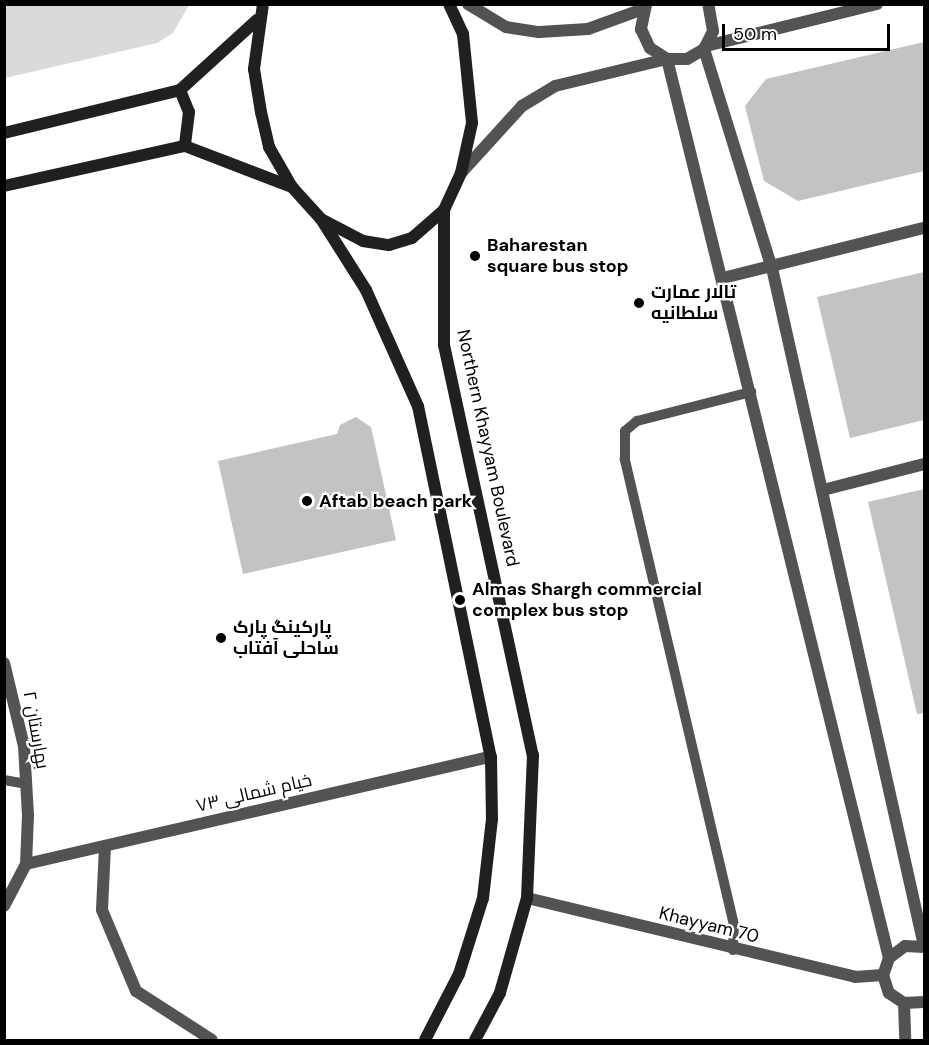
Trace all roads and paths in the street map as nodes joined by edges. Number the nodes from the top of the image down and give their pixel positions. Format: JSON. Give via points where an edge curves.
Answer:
{"nodes":[{"id":1,"x":263,"y":4,"type":"edge"},
{"id":2,"x":449,"y":4,"type":"edge"},
{"id":3,"x":468,"y":4,"type":"edge"},
{"id":4,"x":708,"y":4,"type":"edge"},
{"id":5,"x":877,"y":4,"type":"edge"},
{"id":6,"x":645,"y":7,"type":"edge"},
{"id":7,"x":257,"y":20,"type":"junction"},
{"id":8,"x":705,"y":47,"type":"junction"},
{"id":9,"x":667,"y":59,"type":"junction"},
{"id":10,"x":180,"y":90,"type":"junction"},
{"id":11,"x":4,"y":133,"type":"edge"},
{"id":12,"x":185,"y":146,"type":"junction"},
{"id":13,"x":461,"y":174,"type":"junction"},
{"id":14,"x":4,"y":186,"type":"edge"},
{"id":15,"x":292,"y":187,"type":"junction"},
{"id":16,"x":444,"y":210,"type":"junction"},
{"id":17,"x":321,"y":219,"type":"junction"},
{"id":18,"x":924,"y":228,"type":"edge"},
{"id":19,"x":772,"y":268,"type":"junction"},
{"id":20,"x":723,"y":278,"type":"junction"},
{"id":21,"x":751,"y":392,"type":"junction"},
{"id":22,"x":924,"y":464,"type":"edge"},
{"id":23,"x":823,"y":490,"type":"junction"},
{"id":24,"x":4,"y":663,"type":"edge"},
{"id":25,"x":491,"y":757,"type":"junction"},
{"id":26,"x":4,"y":780,"type":"edge"},
{"id":27,"x":26,"y":784,"type":"junction"},
{"id":28,"x":105,"y":846,"type":"junction"},
{"id":29,"x":26,"y":864,"type":"junction"},
{"id":30,"x":527,"y":898,"type":"junction"},
{"id":31,"x":5,"y":906,"type":"edge"},
{"id":32,"x":924,"y":947,"type":"edge"},
{"id":33,"x":733,"y":951,"type":"junction"},
{"id":34,"x":889,"y":958,"type":"junction"},
{"id":35,"x":884,"y":975,"type":"junction"},
{"id":36,"x":924,"y":1002,"type":"edge"},
{"id":37,"x":904,"y":1003,"type":"junction"},
{"id":38,"x":212,"y":1041,"type":"edge"},
{"id":39,"x":425,"y":1041,"type":"edge"},
{"id":40,"x":475,"y":1041,"type":"edge"},
{"id":41,"x":905,"y":1041,"type":"edge"}],
"edges":[{"from":1,"to":7,"type":"street"},
{"from":2,"to":13,"type":"street","via":[[463,34],[471,78],[472,123]]},
{"from":3,"to":6,"type":"street","via":[[506,27],[539,32],[588,29]]},
{"from":4,"to":8,"type":"street","via":[[713,31]]},
{"from":5,"to":8,"type":"street"},
{"from":6,"to":9,"type":"street","via":[[641,29],[650,48]]},
{"from":7,"to":10,"type":"street"},
{"from":7,"to":15,"type":"street","via":[[254,69],[261,112],[269,147]]},
{"from":8,"to":9,"type":"street","via":[[687,59]]},
{"from":8,"to":19,"type":"street"},
{"from":9,"to":13,"type":"street","via":[[555,86],[522,106]]},
{"from":9,"to":20,"type":"street"},
{"from":10,"to":11,"type":"street"},
{"from":10,"to":12,"type":"street","via":[[189,112]]},
{"from":12,"to":14,"type":"street"},
{"from":12,"to":15,"type":"street"},
{"from":13,"to":16,"type":"street"},
{"from":15,"to":17,"type":"street"},
{"from":16,"to":17,"type":"street","via":[[412,238],[389,245],[363,241]]},
{"from":16,"to":30,"type":"street","name":"Northern Khayyam Boulevard","via":[[440,283],[444,345],[533,754]]},
{"from":17,"to":25,"type":"street","via":[[366,290],[418,406]]},
{"from":18,"to":19,"type":"street"},
{"from":19,"to":20,"type":"street"},
{"from":19,"to":23,"type":"street"},
{"from":20,"to":21,"type":"street"},
{"from":21,"to":33,"type":"lane","via":[[637,421],[625,431],[625,459],[734,925]]},
{"from":21,"to":34,"type":"street"},
{"from":22,"to":23,"type":"street"},
{"from":23,"to":32,"type":"street"},
{"from":24,"to":27,"type":"street","name":"بهارستان ۲","via":[[24,746]]},
{"from":25,"to":28,"type":"street","name":"خیام شمالی ۷۳"},
{"from":25,"to":39,"type":"street","via":[[492,819],[483,897],[459,974]]},
{"from":26,"to":27,"type":"lane"},
{"from":27,"to":29,"type":"street","name":"بهارستان ۲"},
{"from":28,"to":29,"type":"street","name":"خیام شمالی ۷۳"},
{"from":28,"to":38,"type":"street","via":[[102,910],[136,991]]},
{"from":29,"to":31,"type":"street","name":"بهارستان ۲"},
{"from":30,"to":33,"type":"street","name":"Khayyam 70"},
{"from":30,"to":40,"type":"street","name":"Northern Khayyam Boulevard","via":[[500,993]]},
{"from":32,"to":34,"type":"street","via":[[904,946]]},
{"from":33,"to":35,"type":"street","name":"Khayyam 70","via":[[855,977]]},
{"from":34,"to":35,"type":"street"},
{"from":35,"to":37,"type":"street","via":[[889,993]]},
{"from":36,"to":37,"type":"street"},
{"from":37,"to":41,"type":"street"}]}
